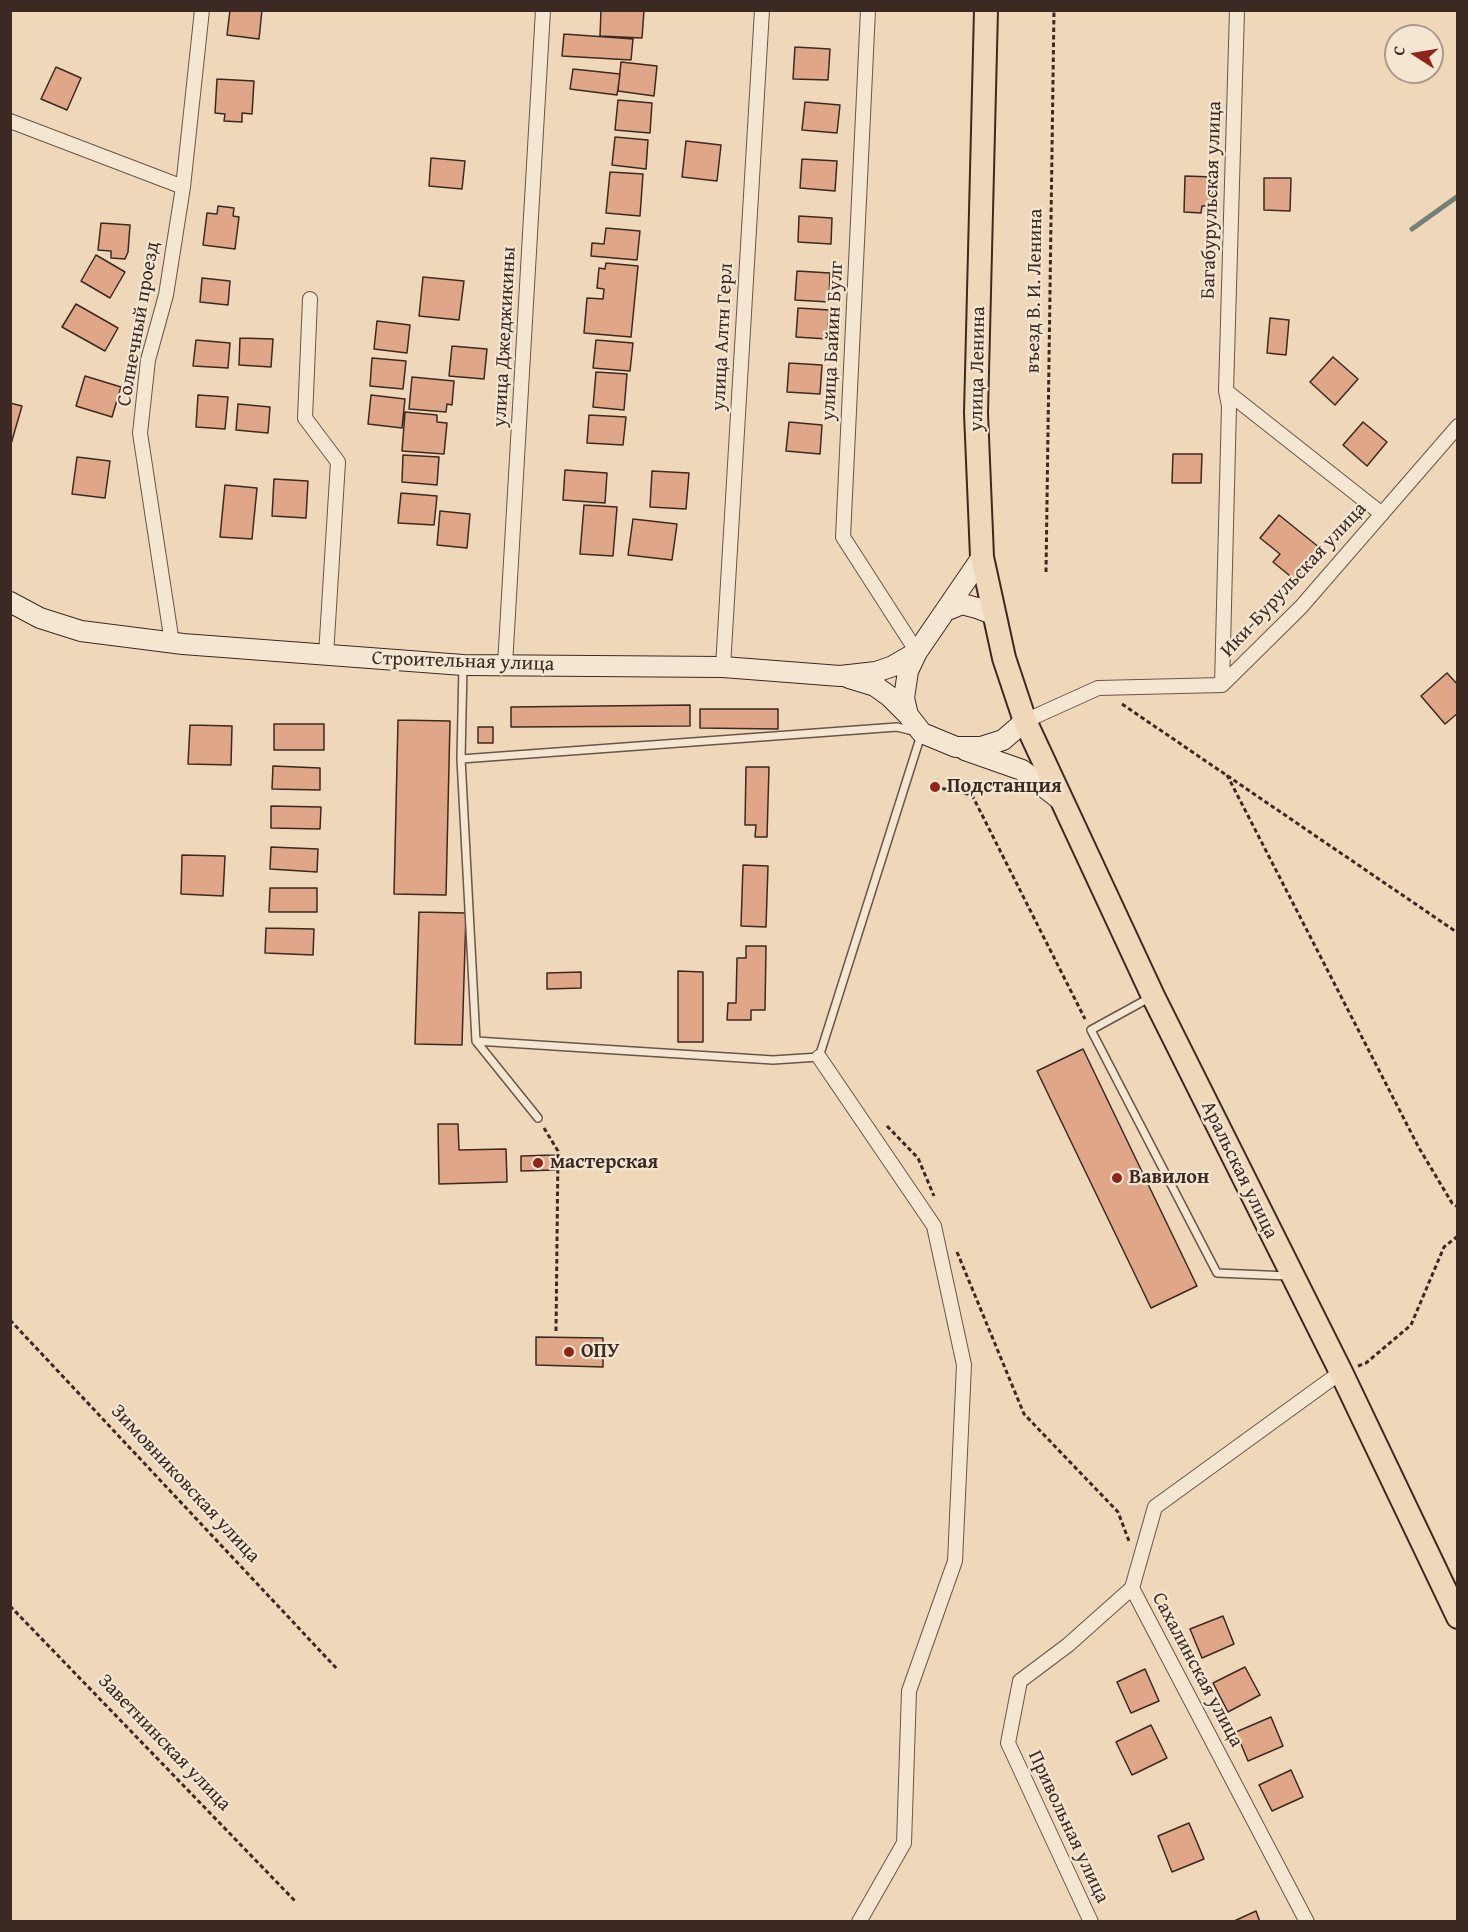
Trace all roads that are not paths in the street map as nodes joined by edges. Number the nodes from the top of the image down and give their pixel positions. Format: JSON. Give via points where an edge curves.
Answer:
{"nodes":[{"id":1,"x":202,"y":10,"type":"edge"},
{"id":2,"x":543,"y":10,"type":"edge"},
{"id":3,"x":762,"y":10,"type":"edge"},
{"id":4,"x":868,"y":10,"type":"edge"},
{"id":5,"x":986,"y":10,"type":"edge"},
{"id":6,"x":1237,"y":10,"type":"edge"},
{"id":7,"x":10,"y":121,"type":"edge"},
{"id":8,"x":183,"y":187,"type":"junction"},
{"id":9,"x":310,"y":299,"type":"dead end"},
{"id":10,"x":1226,"y":391,"type":"junction"},
{"id":11,"x":1458,"y":426,"type":"edge"},
{"id":12,"x":1382,"y":514,"type":"junction"},
{"id":13,"x":982,"y":557,"type":"junction"},
{"id":14,"x":10,"y":602,"type":"edge"},
{"id":15,"x":945,"y":611,"type":"junction"},
{"id":16,"x":994,"y":615,"type":"junction"},
{"id":17,"x":172,"y":643,"type":"junction"},
{"id":18,"x":918,"y":652,"type":"junction"},
{"id":19,"x":326,"y":655,"type":"junction"},
{"id":20,"x":463,"y":665,"type":"junction"},
{"id":21,"x":505,"y":665,"type":"junction"},
{"id":22,"x":723,"y":667,"type":"junction"},
{"id":23,"x":840,"y":676,"type":"junction"},
{"id":24,"x":1222,"y":685,"type":"junction"},
{"id":25,"x":908,"y":716,"type":"junction"},
{"id":26,"x":1025,"y":721,"type":"junction"},
{"id":27,"x":922,"y":733,"type":"junction"},
{"id":28,"x":956,"y":747,"type":"junction"},
{"id":29,"x":461,"y":759,"type":"junction"},
{"id":30,"x":1062,"y":801,"type":"junction"},
{"id":31,"x":1154,"y":996,"type":"junction"},
{"id":32,"x":476,"y":1041,"type":"junction"},
{"id":33,"x":819,"y":1057,"type":"junction"},
{"id":34,"x":538,"y":1118,"type":"road end"},
{"id":35,"x":1292,"y":1276,"type":"junction"},
{"id":36,"x":1341,"y":1372,"type":"junction"},
{"id":37,"x":1132,"y":1588,"type":"junction"},
{"id":38,"x":1458,"y":1617,"type":"edge"},
{"id":39,"x":859,"y":1922,"type":"edge"},
{"id":40,"x":1091,"y":1922,"type":"edge"},
{"id":41,"x":1307,"y":1922,"type":"edge"}],
"edges":[{"from":1,"to":8,"type":"street","name":"Солнечный проезд"},
{"from":2,"to":21,"type":"street","name":"улица Джеджикины"},
{"from":3,"to":22,"type":"street","name":"улица Алтн Герл"},
{"from":4,"to":18,"type":"street","name":"улица Байин Булг","via":[[843,537]]},
{"from":5,"to":13,"type":"main road","name":"улица Ленина","via":[[976,413]]},
{"from":6,"to":10,"type":"street","name":"Багабурульская улица"},
{"from":7,"to":8,"type":"street"},
{"from":8,"to":17,"type":"street","name":"Солнечный проезд","via":[[165,296],[148,360],[140,434]]},
{"from":9,"to":19,"type":"street","via":[[305,418],[338,462]]},
{"from":10,"to":12,"type":"street"},
{"from":10,"to":24,"type":"street","name":"Багабурульская улица"},
{"from":11,"to":12,"type":"street","name":"Ики-Бурульская улица"},
{"from":12,"to":24,"type":"street","name":"Ики-Бурульская улица","via":[[1301,607]]},
{"from":13,"to":15,"type":"street","name":"Строительная улица"},
{"from":13,"to":16,"type":"main road","name":"улица Ленина"},
{"from":14,"to":17,"type":"street","name":"Строительная улица","via":[[40,618],[81,631]]},
{"from":15,"to":16,"type":"street","via":[[962,604]]},
{"from":15,"to":18,"type":"street","name":"Строительная улица"},
{"from":16,"to":26,"type":"main road","name":"улица Ленина"},
{"from":17,"to":19,"type":"street","name":"Строительная улица"},
{"from":18,"to":23,"type":"street","name":"Строительная улица","via":[[876,672]]},
{"from":18,"to":25,"type":"street","name":"Строительная улица","via":[[906,683]]},
{"from":19,"to":20,"type":"street","name":"Строительная улица"},
{"from":20,"to":21,"type":"street","name":"Строительная улица"},
{"from":20,"to":29,"type":"lane"},
{"from":21,"to":22,"type":"street","name":"Строительная улица"},
{"from":22,"to":23,"type":"street","name":"Строительная улица"},
{"from":23,"to":25,"type":"street","via":[[875,686]]},
{"from":24,"to":26,"type":"street","name":"Ики-Бурульская улица","via":[[1098,687]]},
{"from":25,"to":27,"type":"street"},
{"from":26,"to":28,"type":"street","via":[[1003,740],[981,747]]},
{"from":26,"to":30,"type":"main road","name":"Аральская улица"},
{"from":27,"to":28,"type":"street"},
{"from":27,"to":29,"type":"lane","via":[[897,727]]},
{"from":27,"to":33,"type":"lane"},
{"from":28,"to":30,"type":"street","via":[[1022,770]]},
{"from":29,"to":32,"type":"lane"},
{"from":30,"to":31,"type":"main road","name":"Аральская улица"},
{"from":31,"to":35,"type":"main road","name":"Аральская улица"},
{"from":31,"to":35,"type":"lane","via":[[1090,1030],[1217,1273]]},
{"from":32,"to":33,"type":"lane","via":[[773,1060]]},
{"from":32,"to":34,"type":"lane"},
{"from":33,"to":39,"type":"street","via":[[934,1226],[964,1365],[955,1561],[909,1691],[904,1843]]},
{"from":35,"to":36,"type":"main road","name":"Аральская улица"},
{"from":36,"to":37,"type":"street","name":"Сахалинская улица","via":[[1155,1507]]},
{"from":36,"to":38,"type":"main road","name":"Аральская улица"},
{"from":37,"to":40,"type":"street","name":"Привольная улица","via":[[1020,1681],[1008,1743]]},
{"from":37,"to":41,"type":"street","name":"Сахалинская улица"}]}
